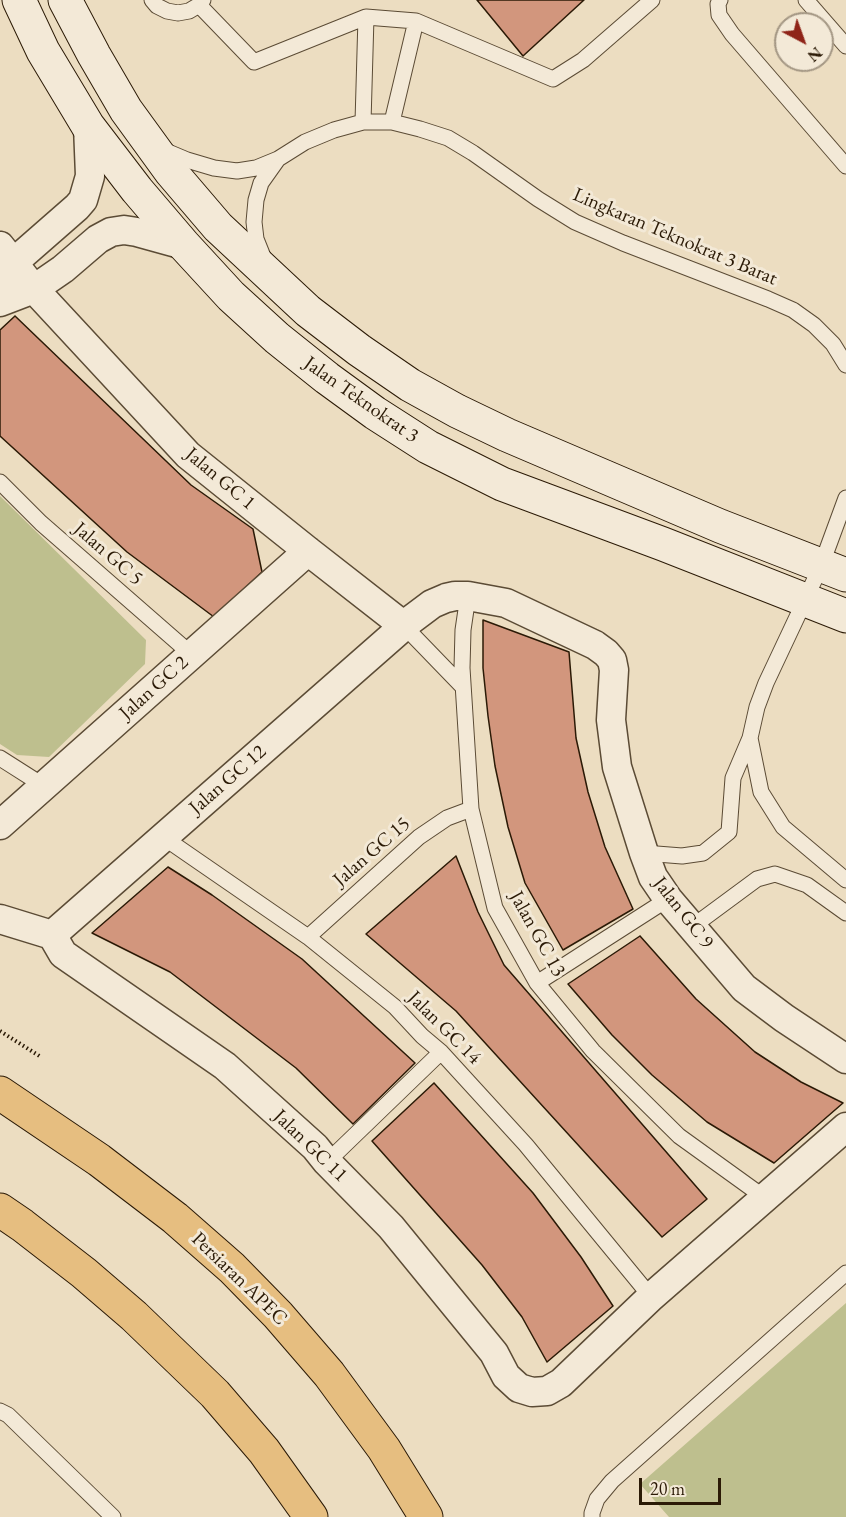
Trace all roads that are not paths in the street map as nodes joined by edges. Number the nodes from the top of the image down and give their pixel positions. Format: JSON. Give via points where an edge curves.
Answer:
{"nodes":[{"id":1,"x":19,"y":0,"type":"edge"},
{"id":2,"x":65,"y":0,"type":"edge"},
{"id":3,"x":152,"y":0,"type":"edge"},
{"id":4,"x":652,"y":0,"type":"edge"},
{"id":5,"x":720,"y":0,"type":"edge"},
{"id":6,"x":806,"y":0,"type":"edge"},
{"id":7,"x":201,"y":3,"type":"edge"},
{"id":8,"x":366,"y":16,"type":"junction"},
{"id":9,"x":416,"y":21,"type":"junction"},
{"id":10,"x":846,"y":46,"type":"edge"},
{"id":11,"x":363,"y":122,"type":"junction"},
{"id":12,"x":392,"y":122,"type":"junction"},
{"id":13,"x":88,"y":126,"type":"junction"},
{"id":14,"x":150,"y":144,"type":"junction"},
{"id":15,"x":278,"y":159,"type":"junction"},
{"id":16,"x":846,"y":166,"type":"edge"},
{"id":17,"x":183,"y":245,"type":"junction"},
{"id":18,"x":6,"y":255,"type":"edge"},
{"id":19,"x":276,"y":282,"type":"junction"},
{"id":20,"x":34,"y":289,"type":"junction"},
{"id":21,"x":0,"y":290,"type":"edge"},
{"id":22,"x":0,"y":302,"type":"edge"},
{"id":23,"x":846,"y":365,"type":"edge"},
{"id":24,"x":0,"y":482,"type":"edge"},
{"id":25,"x":846,"y":498,"type":"edge"},
{"id":26,"x":308,"y":551,"type":"junction"},
{"id":27,"x":834,"y":570,"type":"edge"},
{"id":28,"x":468,"y":596,"type":"junction"},
{"id":29,"x":805,"y":601,"type":"junction"},
{"id":30,"x":846,"y":616,"type":"edge"},
{"id":31,"x":404,"y":626,"type":"junction"},
{"id":32,"x":191,"y":654,"type":"junction"},
{"id":33,"x":464,"y":687,"type":"junction"},
{"id":34,"x":750,"y":738,"type":"junction"},
{"id":35,"x":0,"y":758,"type":"edge"},
{"id":36,"x":44,"y":786,"type":"junction"},
{"id":37,"x":471,"y":809,"type":"junction"},
{"id":38,"x":0,"y":825,"type":"edge"},
{"id":39,"x":163,"y":837,"type":"junction"},
{"id":40,"x":644,"y":853,"type":"junction"},
{"id":41,"x":846,"y":880,"type":"edge"},
{"id":42,"x":668,"y":899,"type":"junction"},
{"id":43,"x":846,"y":913,"type":"edge"},
{"id":44,"x":0,"y":919,"type":"edge"},
{"id":45,"x":692,"y":927,"type":"junction"},
{"id":46,"x":52,"y":935,"type":"junction"},
{"id":47,"x":308,"y":937,"type":"junction"},
{"id":48,"x":537,"y":983,"type":"junction"},
{"id":49,"x":441,"y":1052,"type":"junction"},
{"id":50,"x":846,"y":1059,"type":"edge"},
{"id":51,"x":0,"y":1093,"type":"edge"},
{"id":52,"x":846,"y":1127,"type":"edge"},
{"id":53,"x":327,"y":1162,"type":"junction"},
{"id":54,"x":765,"y":1197,"type":"junction"},
{"id":55,"x":0,"y":1210,"type":"edge"},
{"id":56,"x":846,"y":1274,"type":"edge"},
{"id":57,"x":651,"y":1297,"type":"junction"},
{"id":58,"x":0,"y":1411,"type":"edge"},
{"id":59,"x":113,"y":1517,"type":"edge"},
{"id":60,"x":311,"y":1517,"type":"edge"},
{"id":61,"x":426,"y":1517,"type":"edge"},
{"id":62,"x":592,"y":1517,"type":"edge"}],
"edges":[{"from":1,"to":13,"type":"main road","name":"Jalan Teknokrat 3","via":[[43,51]]},
{"from":2,"to":14,"type":"main road","name":"Jalan Teknokrat 3","via":[[126,110]]},
{"from":3,"to":7,"type":"lane","via":[[167,11],[178,13]]},
{"from":4,"to":9,"type":"lane","via":[[583,60],[553,79]]},
{"from":5,"to":16,"type":"lane","via":[[719,15],[732,34]]},
{"from":6,"to":10,"type":"lane"},
{"from":7,"to":8,"type":"lane","via":[[254,62]]},
{"from":8,"to":9,"type":"lane"},
{"from":8,"to":11,"type":"lane"},
{"from":9,"to":12,"type":"lane"},
{"from":11,"to":12,"type":"lane","name":"Lingkaran Teknokrat 3 Barat"},
{"from":11,"to":15,"type":"lane","name":"Lingkaran Teknokrat 3 Barat","via":[[305,142]]},
{"from":12,"to":23,"type":"lane","name":"Lingkaran Teknokrat 3 Barat","via":[[448,138],[575,222],[793,310],[833,344]]},
{"from":13,"to":17,"type":"main road","name":"Jalan Teknokrat 3"},
{"from":13,"to":18,"type":"street","via":[[90,176],[83,200]]},
{"from":14,"to":15,"type":"lane","name":"Lingkaran Teknokrat 3 Barat","via":[[187,160],[237,171]]},
{"from":14,"to":19,"type":"main road","name":"Jalan Teknokrat 3","via":[[218,227]]},
{"from":15,"to":19,"type":"lane","name":"Lingkaran Teknokrat 3 Barat","via":[[261,183],[254,222],[256,239]]},
{"from":17,"to":20,"type":"street","via":[[137,232],[111,232]]},
{"from":17,"to":29,"type":"main road","name":"Jalan Teknokrat 3","via":[[277,338],[375,413],[428,447],[502,484]]},
{"from":18,"to":20,"type":"street","name":"Jalan GC 1"},
{"from":18,"to":21,"type":"street"},
{"from":19,"to":27,"type":"main road","name":"Jalan Teknokrat 3","via":[[359,350],[457,411],[589,471]]},
{"from":20,"to":22,"type":"street"},
{"from":20,"to":26,"type":"street","name":"Jalan GC 1","via":[[188,455]]},
{"from":24,"to":32,"type":"lane","name":"Jalan GC 5","via":[[54,535]]},
{"from":25,"to":27,"type":"lane"},
{"from":26,"to":31,"type":"street","name":"Jalan GC 1"},
{"from":26,"to":32,"type":"street","name":"Jalan GC 2"},
{"from":27,"to":29,"type":"lane"},
{"from":28,"to":31,"type":"street","name":"Jalan GC 12","via":[[432,604]]},
{"from":28,"to":33,"type":"lane","name":"Jalan GC 13","via":[[463,630]]},
{"from":28,"to":40,"type":"street","name":"Jalan GC 9","via":[[506,603],[595,645],[612,660],[611,720],[617,767]]},
{"from":29,"to":30,"type":"main road","name":"Jalan Teknokrat 3"},
{"from":29,"to":34,"type":"lane","via":[[766,683]]},
{"from":31,"to":33,"type":"lane","name":"Jalan GC 1"},
{"from":31,"to":39,"type":"street","name":"Jalan GC 12"},
{"from":32,"to":36,"type":"street","name":"Jalan GC 2"},
{"from":33,"to":37,"type":"lane","name":"Jalan GC 13"},
{"from":34,"to":40,"type":"lane","via":[[733,778],[729,832],[703,853]]},
{"from":34,"to":41,"type":"lane","via":[[761,792],[783,827]]},
{"from":35,"to":36,"type":"lane"},
{"from":36,"to":38,"type":"street","name":"Jalan GC 2"},
{"from":37,"to":47,"type":"lane","name":"Jalan GC 15","via":[[447,818],[419,837]]},
{"from":37,"to":48,"type":"lane","name":"Jalan GC 13","via":[[495,908]]},
{"from":39,"to":46,"type":"street","name":"Jalan GC 12"},
{"from":39,"to":47,"type":"lane","name":"Jalan GC 14"},
{"from":40,"to":42,"type":"street","name":"Jalan GC 9","via":[[653,877]]},
{"from":42,"to":45,"type":"street","name":"Jalan GC 9"},
{"from":42,"to":48,"type":"lane"},
{"from":43,"to":45,"type":"lane","via":[[807,885],[775,874],[757,879]]},
{"from":44,"to":46,"type":"street"},
{"from":45,"to":50,"type":"street","name":"Jalan GC 9","via":[[744,988]]},
{"from":46,"to":53,"type":"street","name":"Jalan GC 11","via":[[63,954],[225,1066]]},
{"from":47,"to":49,"type":"lane","name":"Jalan GC 14","via":[[395,1007]]},
{"from":48,"to":54,"type":"lane","name":"Jalan GC 13","via":[[593,1051],[679,1136]]},
{"from":49,"to":53,"type":"lane"},
{"from":49,"to":57,"type":"lane","name":"Jalan GC 14","via":[[526,1145]]},
{"from":51,"to":61,"type":"main road","name":"Persiaran APEC","via":[[99,1160],[232,1268],[329,1374],[384,1449]]},
{"from":52,"to":54,"type":"street"},
{"from":53,"to":57,"type":"street","name":"Jalan GC 11","via":[[392,1227],[519,1388],[547,1391],[561,1383]]},
{"from":54,"to":57,"type":"street"},
{"from":55,"to":60,"type":"main road","via":[[84,1272],[215,1394],[264,1451]]},
{"from":56,"to":62,"type":"lane","via":[[612,1481],[597,1499]]},
{"from":58,"to":59,"type":"lane"}]}
